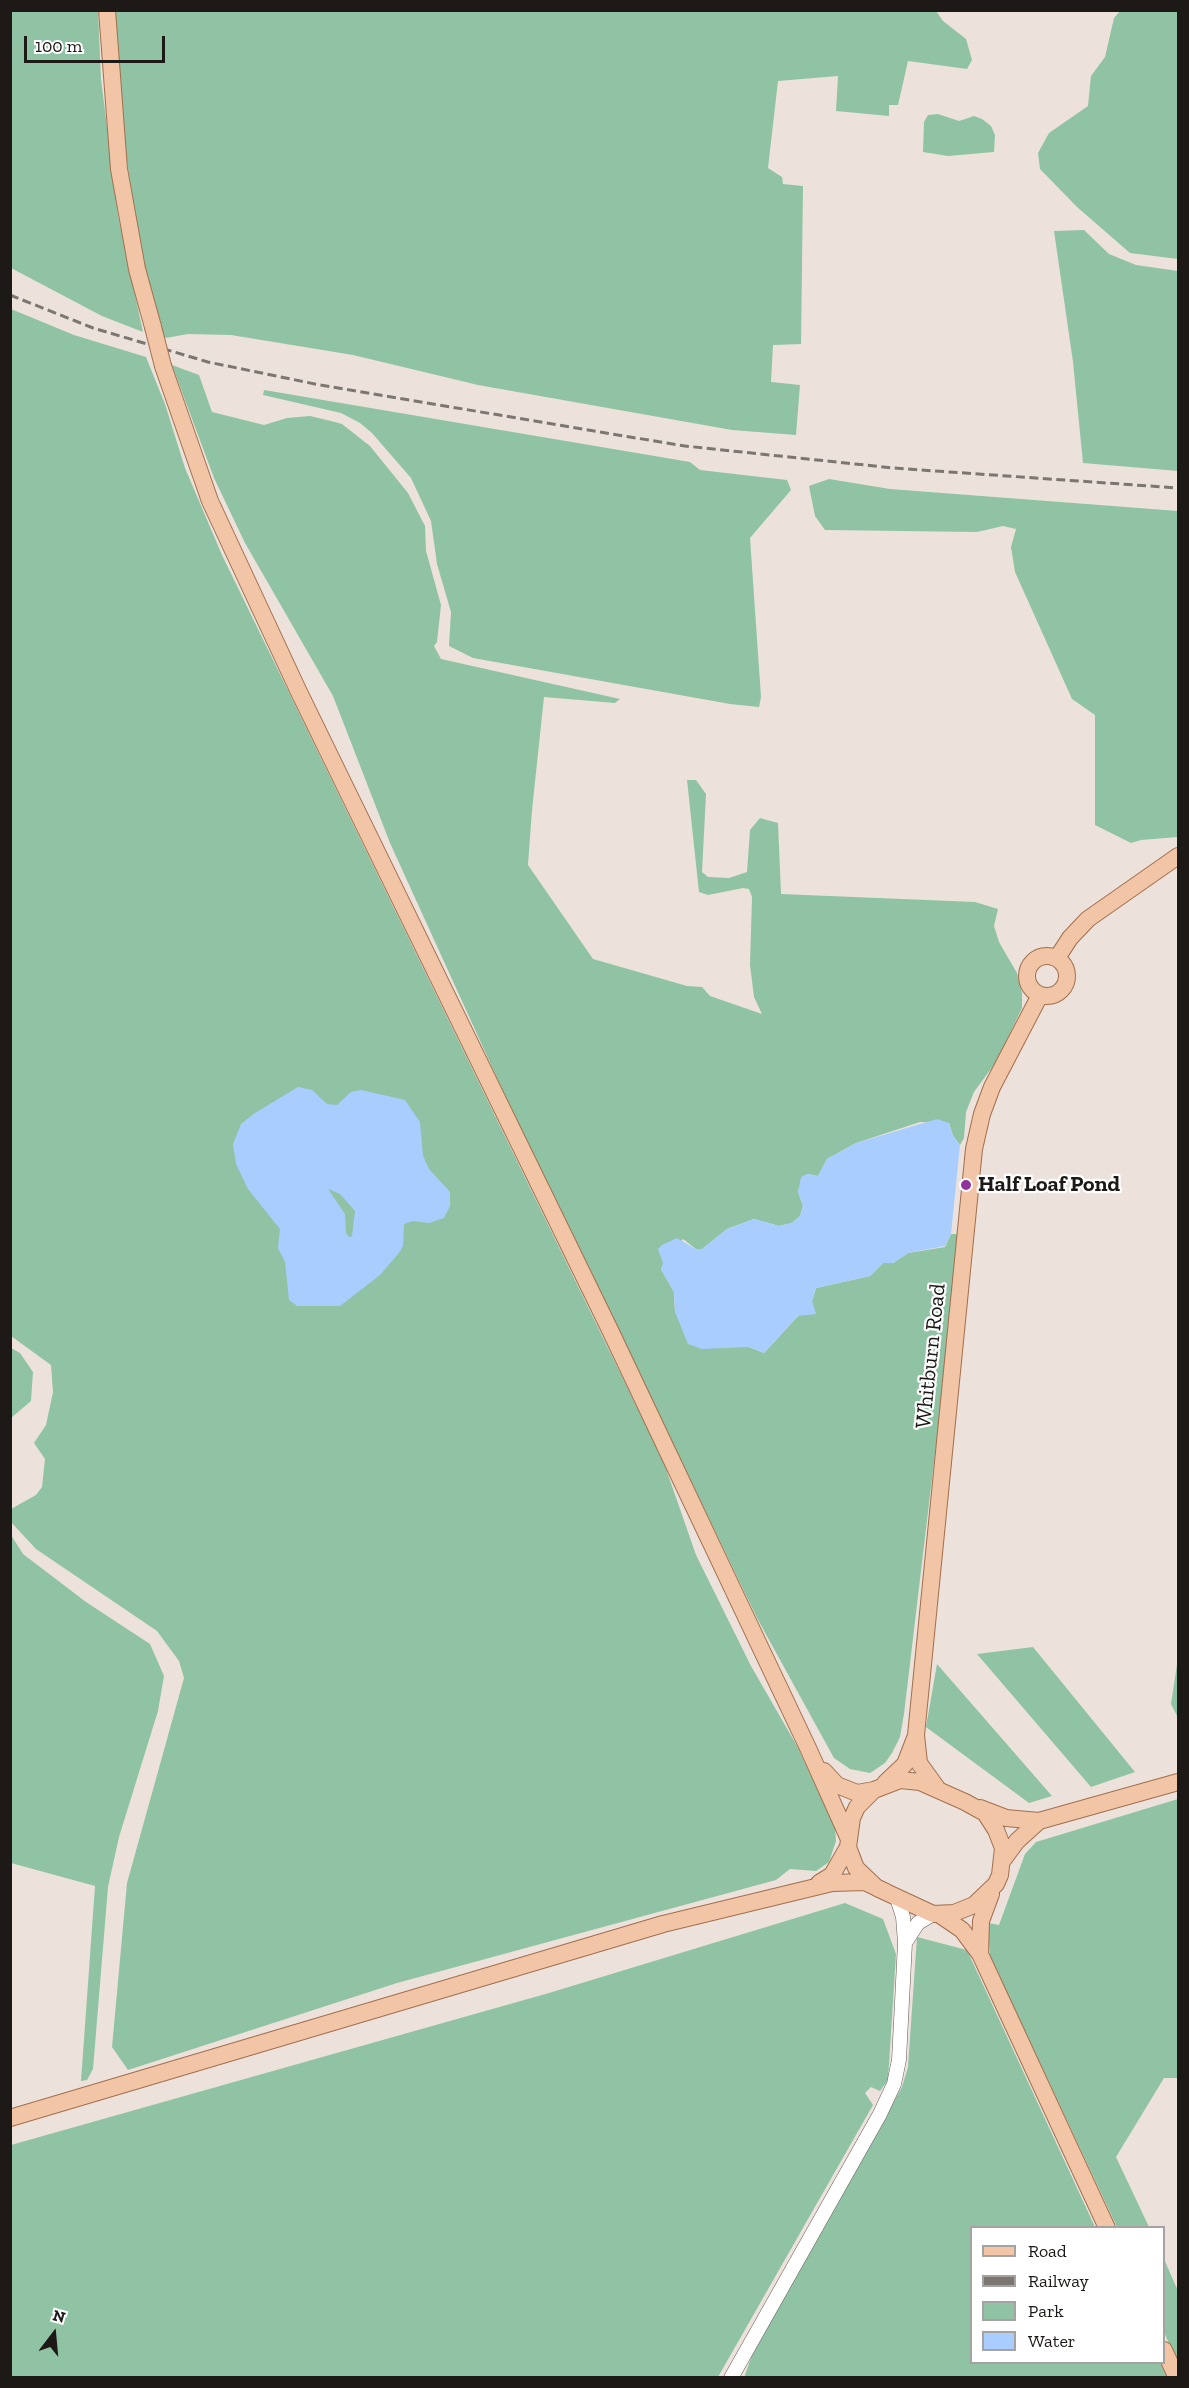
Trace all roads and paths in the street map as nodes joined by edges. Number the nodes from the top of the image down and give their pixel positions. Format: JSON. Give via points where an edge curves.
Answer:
{"nodes":[{"id":1,"x":107,"y":10,"type":"edge"},
{"id":2,"x":1179,"y":856,"type":"edge"},
{"id":3,"x":1057,"y":958,"type":"junction"},
{"id":4,"x":1040,"y":995,"type":"junction"},
{"id":5,"x":916,"y":1735,"type":"junction"},
{"id":6,"x":808,"y":1748,"type":"junction"},
{"id":7,"x":1179,"y":1782,"type":"edge"},
{"id":8,"x":937,"y":1788,"type":"junction"},
{"id":9,"x":876,"y":1789,"type":"junction"},
{"id":10,"x":965,"y":1802,"type":"junction"},
{"id":11,"x":1039,"y":1821,"type":"junction"},
{"id":12,"x":848,"y":1842,"type":"junction"},
{"id":13,"x":1003,"y":1860,"type":"junction"},
{"id":14,"x":996,"y":1884,"type":"junction"},
{"id":15,"x":811,"y":1889,"type":"junction"},
{"id":16,"x":892,"y":1895,"type":"junction"},
{"id":17,"x":936,"y":1915,"type":"junction"},
{"id":18,"x":905,"y":1943,"type":"junction"},
{"id":19,"x":980,"y":1954,"type":"junction"},
{"id":20,"x":10,"y":2118,"type":"edge"},
{"id":21,"x":1106,"y":2226,"type":"edge"},
{"id":22,"x":1165,"y":2352,"type":"edge"},
{"id":23,"x":731,"y":2378,"type":"edge"},
{"id":24,"x":1177,"y":2378,"type":"edge"}],
"edges":[{"from":1,"to":6,"type":"main road","bridge":true,"via":[[119,169],[137,269],[163,366],[210,501]]},
{"from":2,"to":3,"type":"main road","via":[[1088,919]]},
{"from":3,"to":4,"type":"main road","via":[[1067,970],[1065,987],[1056,994]]},
{"from":3,"to":4,"type":"main road","via":[[1040,957],[1029,965],[1027,980]]},
{"from":4,"to":5,"type":"main road","name":"Whitburn Road","via":[[992,1087],[974,1149]]},
{"from":5,"to":8,"type":"main road","name":"Whitburn Road","via":[[919,1763]]},
{"from":5,"to":9,"type":"main road","name":"Whitburn Road","via":[[905,1764]]},
{"from":6,"to":9,"type":"main road","via":[[837,1785],[857,1793]]},
{"from":6,"to":12,"type":"main road"},
{"from":7,"to":11,"type":"main road"},
{"from":8,"to":9,"type":"main road","via":[[900,1780]]},
{"from":8,"to":10,"type":"main road"},
{"from":9,"to":12,"type":"main road","name":"Whitburn Road","via":[[857,1807]]},
{"from":10,"to":11,"type":"main road","via":[[1006,1818]]},
{"from":10,"to":13,"type":"main road","via":[[985,1813],[996,1830]]},
{"from":11,"to":13,"type":"main road"},
{"from":12,"to":15,"type":"main road","name":"Whitburn Road","via":[[832,1875]]},
{"from":12,"to":16,"type":"main road","via":[[856,1868],[877,1888]]},
{"from":13,"to":14,"type":"main road"},
{"from":14,"to":17,"type":"main road","via":[[974,1905]]},
{"from":14,"to":19,"type":"main road","via":[[983,1914]]},
{"from":15,"to":16,"type":"main road","via":[[832,1883],[865,1882]]},
{"from":15,"to":20,"type":"main road","via":[[663,1924]]},
{"from":16,"to":17,"type":"main road"},
{"from":16,"to":18,"type":"street","via":[[903,1917]]},
{"from":17,"to":18,"type":"street","via":[[918,1923]]},
{"from":17,"to":19,"type":"main road","via":[[962,1930]]},
{"from":18,"to":23,"type":"street","via":[[899,2060],[894,2084]]},
{"from":19,"to":21,"type":"main road"},
{"from":22,"to":24,"type":"main road"}]}
